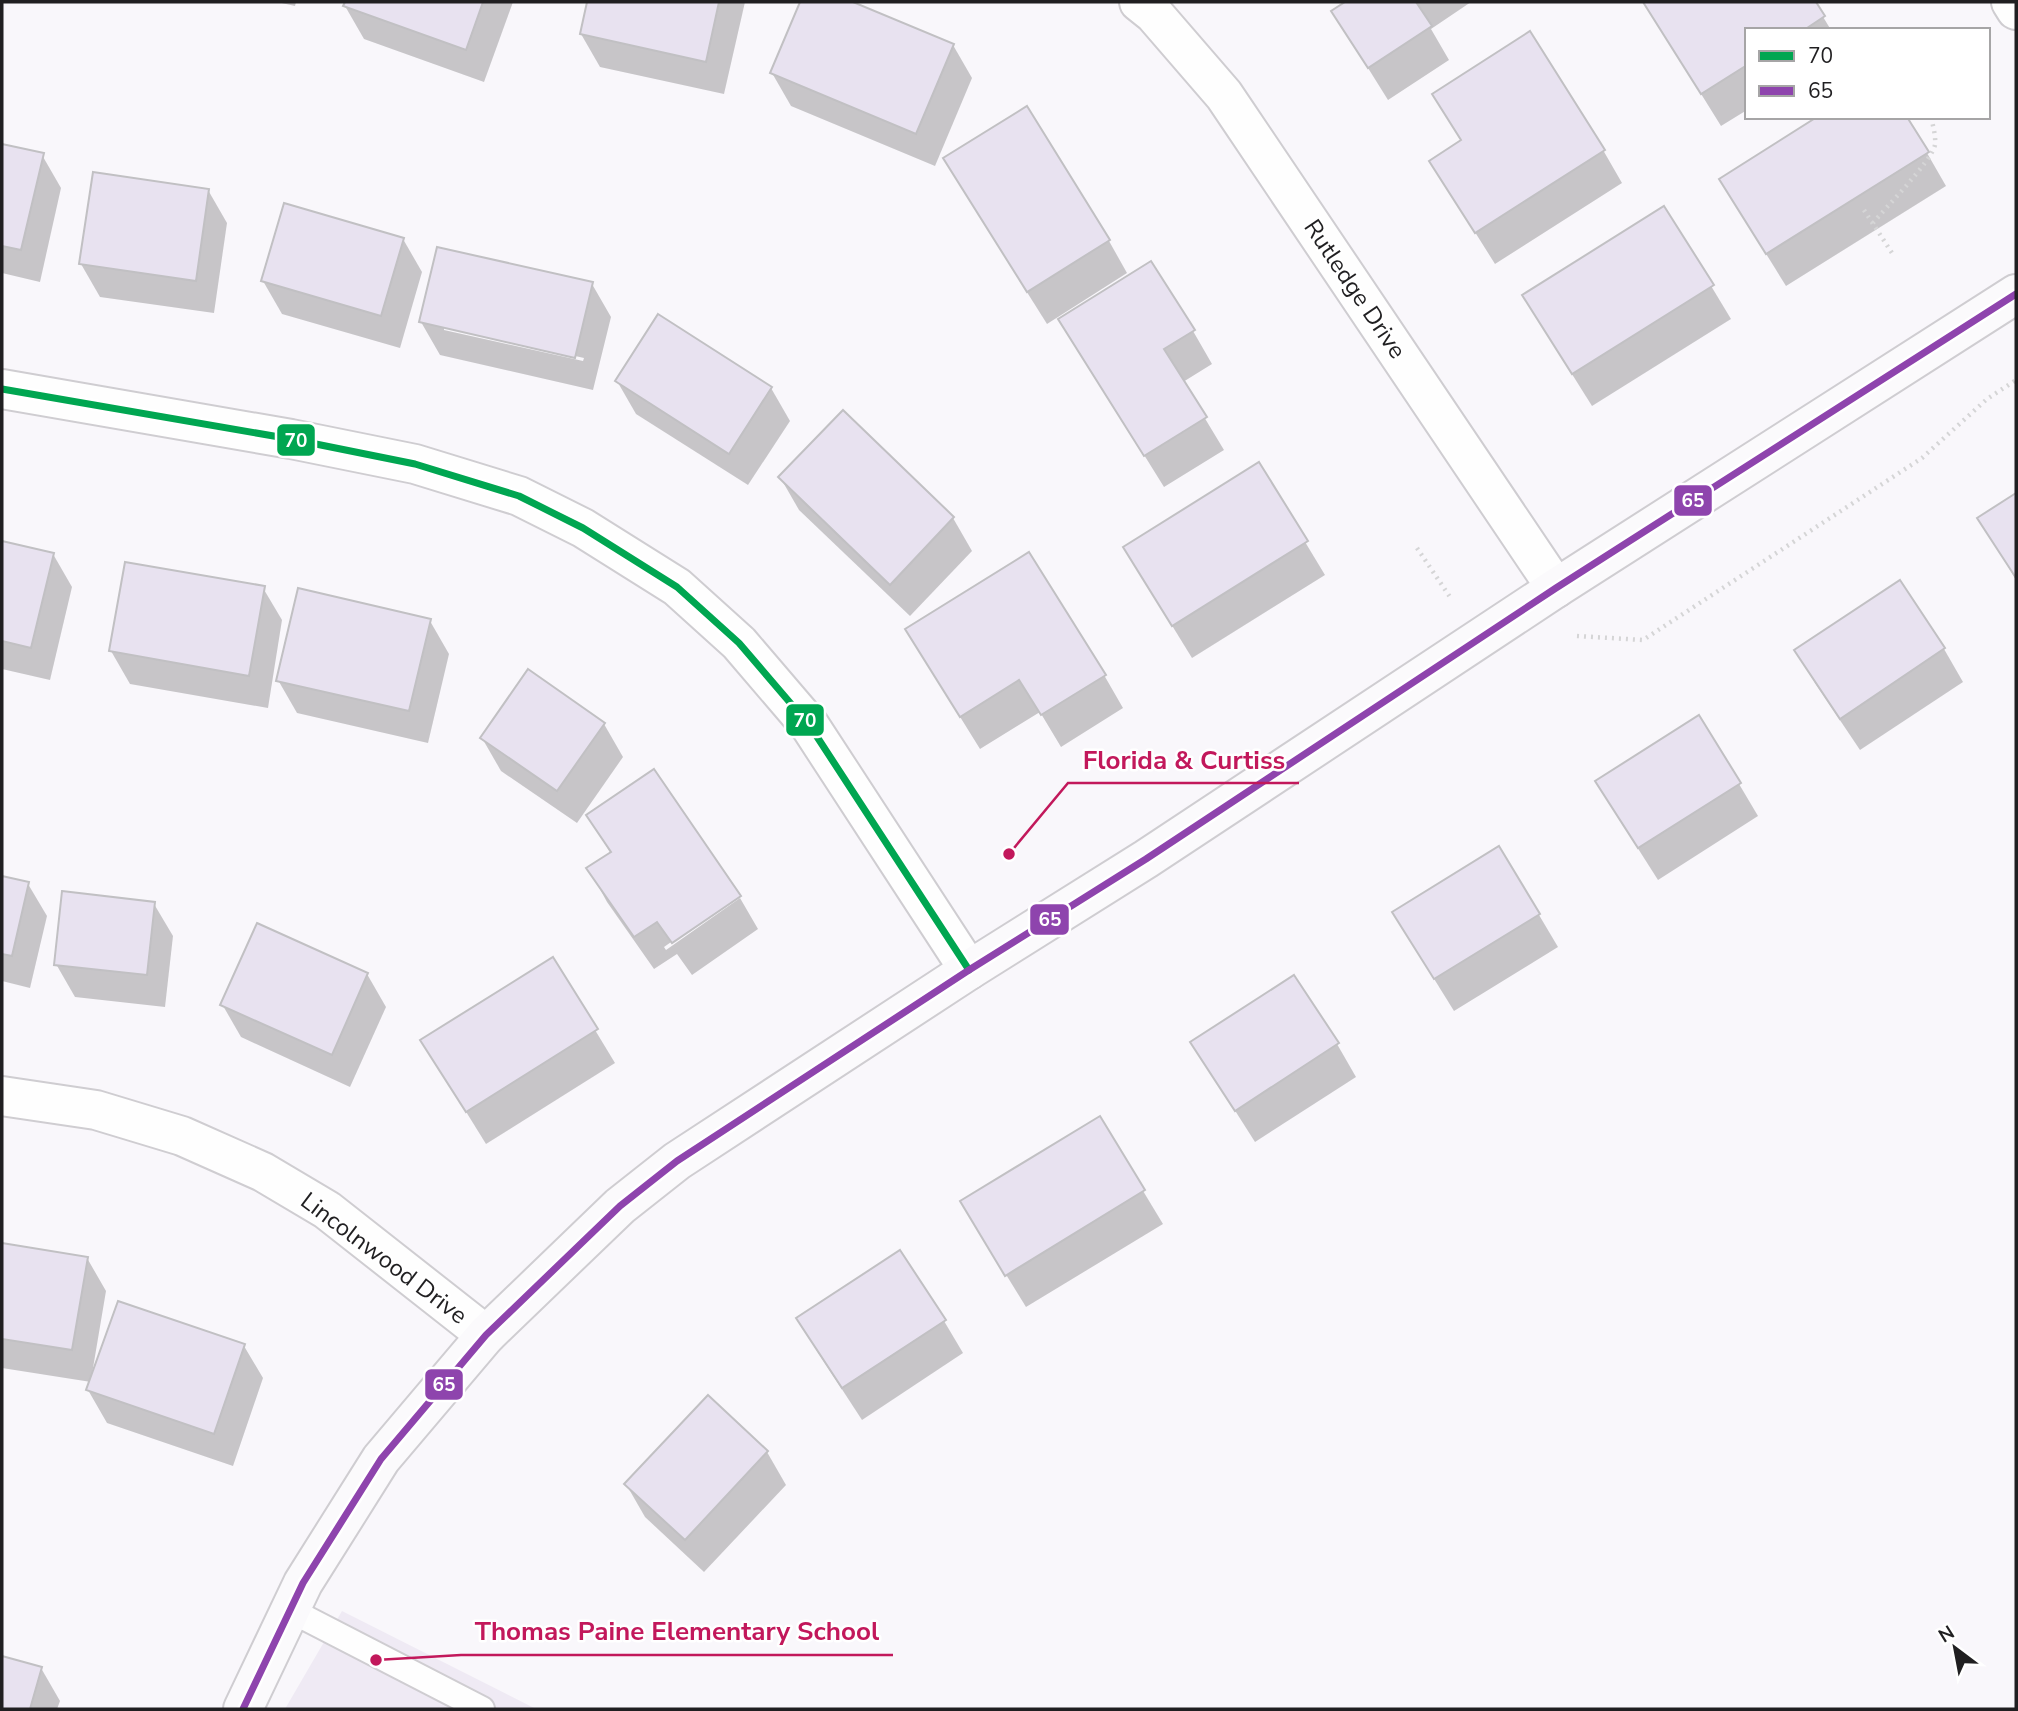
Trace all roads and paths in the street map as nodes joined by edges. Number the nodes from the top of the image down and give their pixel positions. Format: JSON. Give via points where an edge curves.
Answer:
{"nodes":[{"id":1,"x":1139,"y":2,"type":"edge"},
{"id":2,"x":2011,"y":2,"type":"edge"},
{"id":3,"x":2016,"y":10,"type":"edge"},
{"id":4,"x":1931,"y":119,"type":"edge"},
{"id":5,"x":1864,"y":210,"type":"dead end"},
{"id":6,"x":1873,"y":223,"type":"junction"},
{"id":7,"x":1892,"y":253,"type":"dead end"},
{"id":8,"x":2016,"y":294,"type":"edge"},
{"id":9,"x":2016,"y":380,"type":"edge"},
{"id":10,"x":2,"y":389,"type":"edge"},
{"id":11,"x":1417,"y":548,"type":"dead end"},
{"id":12,"x":1556,"y":588,"type":"junction"},
{"id":13,"x":1478,"y":639,"type":"junction"},
{"id":14,"x":1643,"y":640,"type":"dead end"},
{"id":15,"x":969,"y":970,"type":"junction"},
{"id":16,"x":2,"y":1096,"type":"edge"},
{"id":17,"x":486,"y":1335,"type":"junction"},
{"id":18,"x":290,"y":1611,"type":"junction"},
{"id":19,"x":243,"y":1709,"type":"edge"},
{"id":20,"x":482,"y":1709,"type":"edge"}],
"edges":[{"from":1,"to":12,"type":"street","name":"Rutledge Drive","via":[[1224,95]]},
{"from":2,"to":3,"type":"street"},
{"from":4,"to":6,"type":"path","via":[[1933,151]]},
{"from":5,"to":6,"type":"path"},
{"from":6,"to":7,"type":"path"},
{"from":8,"to":12,"type":"street"},
{"from":9,"to":14,"type":"path","via":[[1986,399],[1922,458]]},
{"from":10,"to":15,"type":"street","via":[[415,464],[519,496],[583,528],[677,587],[739,643],[810,726]]},
{"from":11,"to":13,"type":"path"},
{"from":12,"to":13,"type":"street"},
{"from":13,"to":15,"type":"street"},
{"from":15,"to":17,"type":"street","via":[[677,1161],[620,1206]]},
{"from":16,"to":17,"type":"street","name":"Lincolnwood Drive","via":[[96,1110],[182,1136],[263,1172],[327,1210]]},
{"from":17,"to":18,"type":"street","via":[[381,1460]]},
{"from":18,"to":19,"type":"street"},
{"from":18,"to":20,"type":"lane"}]}
